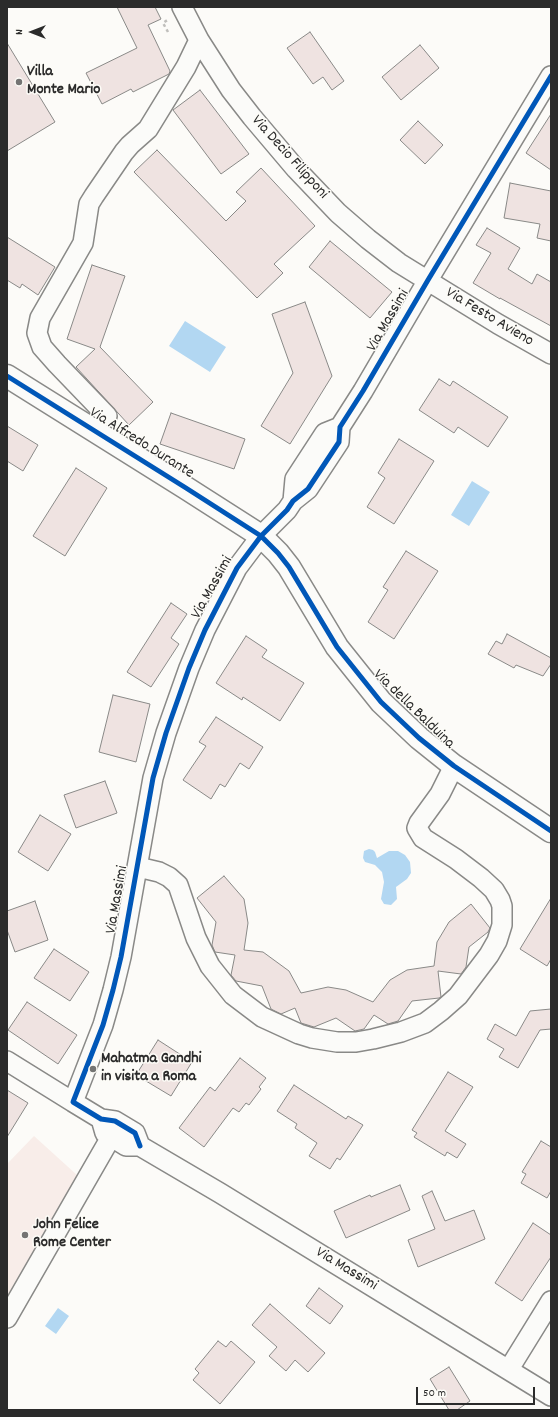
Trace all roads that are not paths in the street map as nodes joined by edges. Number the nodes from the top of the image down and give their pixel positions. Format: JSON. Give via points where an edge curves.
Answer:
{"nodes":[{"id":1,"x":178,"y":12,"type":"edge"},
{"id":2,"x":199,"y":40,"type":"junction"},
{"id":3,"x":551,"y":76,"type":"edge"},
{"id":4,"x":428,"y":280,"type":"junction"},
{"id":5,"x":551,"y":354,"type":"edge"},
{"id":6,"x":7,"y":376,"type":"edge"},
{"id":7,"x":107,"y":416,"type":"dead end"},
{"id":8,"x":261,"y":536,"type":"junction"},
{"id":9,"x":454,"y":766,"type":"junction"},
{"id":10,"x":551,"y":831,"type":"edge"},
{"id":11,"x":138,"y":867,"type":"junction"},
{"id":12,"x":7,"y":1061,"type":"edge"},
{"id":13,"x":73,"y":1102,"type":"junction"},
{"id":14,"x":101,"y":1119,"type":"junction"},
{"id":15,"x":110,"y":1137,"type":"junction"},
{"id":16,"x":140,"y":1146,"type":"junction"},
{"id":17,"x":551,"y":1301,"type":"edge"},
{"id":18,"x":7,"y":1318,"type":"edge"},
{"id":19,"x":508,"y":1369,"type":"junction"},
{"id":20,"x":551,"y":1396,"type":"edge"}],
"edges":[{"from":1,"to":2,"type":"street","name":"Via Decio Filipponi"},
{"from":2,"to":4,"type":"street","name":"Via Decio Filipponi","via":[[231,90],[313,188],[368,240]]},
{"from":2,"to":7,"type":"street","via":[[186,67],[148,129],[130,144],[89,204],[83,244],[40,318],[37,333],[42,347]]},
{"from":3,"to":4,"type":"street","name":"Via Massimi"},
{"from":4,"to":5,"type":"street","name":"Via Festo Avieno"},
{"from":4,"to":8,"type":"street","name":"Via Massimi","via":[[340,428],[339,442],[308,489],[293,501]]},
{"from":6,"to":8,"type":"street","name":"Via Alfredo Durante"},
{"from":8,"to":9,"type":"street","name":"Via della Balduina","via":[[289,567],[329,635],[372,692],[419,738]]},
{"from":8,"to":11,"type":"street","name":"Via Massimi","via":[[223,593],[177,699],[153,778]]},
{"from":9,"to":10,"type":"street","name":"Via della Balduina"},
{"from":9,"to":11,"type":"street","via":[[440,794],[417,828],[424,838],[456,859],[494,890],[502,906],[502,925],[490,955],[458,996],[429,1020],[401,1032],[356,1042],[337,1042],[300,1034],[262,1017],[234,995],[210,966],[196,938],[178,885],[159,872]]},
{"from":11,"to":13,"type":"street","name":"Via Massimi","via":[[113,990],[103,1025]]},
{"from":12,"to":13,"type":"street"},
{"from":13,"to":14,"type":"street","name":"Via Massimi"},
{"from":14,"to":15,"type":"street"},
{"from":14,"to":16,"type":"street","name":"Via Massimi","via":[[115,1121],[135,1133]]},
{"from":15,"to":16,"type":"street","name":"Via Massimi","via":[[126,1146]]},
{"from":15,"to":18,"type":"street"},
{"from":16,"to":19,"type":"street","name":"Via Massimi"},
{"from":17,"to":19,"type":"street"},
{"from":19,"to":20,"type":"street","name":"Via Massimi"}]}
